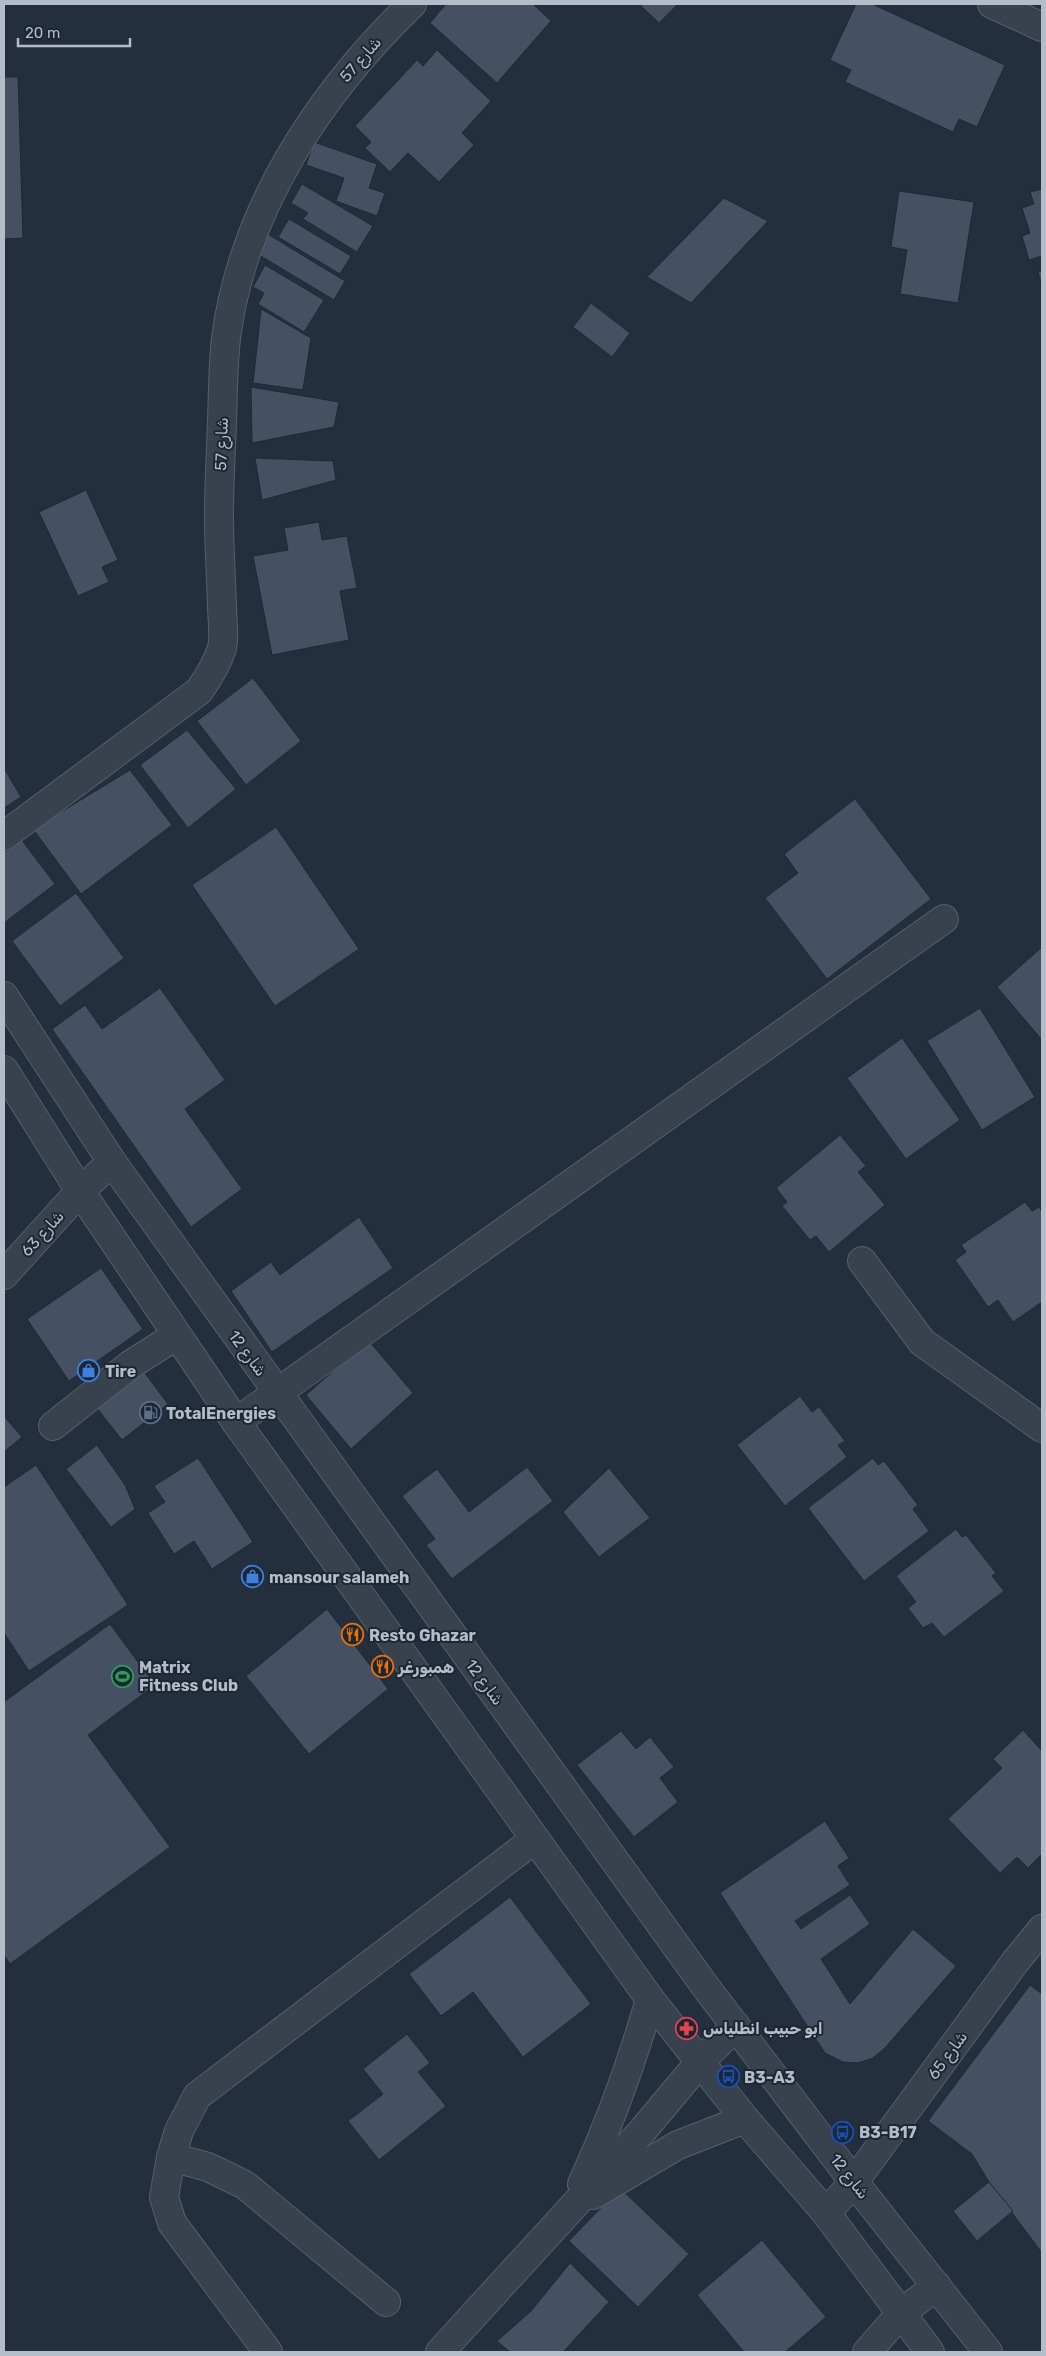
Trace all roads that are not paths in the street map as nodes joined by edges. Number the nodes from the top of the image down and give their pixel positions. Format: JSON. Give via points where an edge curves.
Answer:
{"nodes":[{"id":1,"x":992,"y":4,"type":"edge"},
{"id":2,"x":397,"y":10,"type":"edge"},
{"id":3,"x":1042,"y":27,"type":"edge"},
{"id":4,"x":4,"y":836,"type":"edge"},
{"id":5,"x":944,"y":919,"type":"dead end"},
{"id":6,"x":4,"y":996,"type":"edge"},
{"id":7,"x":4,"y":1070,"type":"edge"},
{"id":8,"x":112,"y":1162,"type":"junction"},
{"id":9,"x":80,"y":1191,"type":"junction"},
{"id":10,"x":862,"y":1261,"type":"dead end"},
{"id":11,"x":4,"y":1275,"type":"edge"},
{"id":12,"x":177,"y":1334,"type":"junction"},
{"id":13,"x":277,"y":1393,"type":"junction"},
{"id":14,"x":236,"y":1422,"type":"junction"},
{"id":15,"x":53,"y":1426,"type":"dead end"},
{"id":16,"x":1042,"y":1428,"type":"edge"},
{"id":17,"x":535,"y":1839,"type":"junction"},
{"id":18,"x":1042,"y":1929,"type":"edge"},
{"id":19,"x":650,"y":1999,"type":"junction"},
{"id":20,"x":736,"y":2026,"type":"junction"},
{"id":21,"x":700,"y":2062,"type":"junction"},
{"id":22,"x":745,"y":2119,"type":"junction"},
{"id":23,"x":171,"y":2157,"type":"junction"},
{"id":24,"x":854,"y":2182,"type":"junction"},
{"id":25,"x":572,"y":2206,"type":"junction"},
{"id":26,"x":826,"y":2213,"type":"junction"},
{"id":27,"x":937,"y":2286,"type":"junction"},
{"id":28,"x":386,"y":2302,"type":"dead end"},
{"id":29,"x":901,"y":2313,"type":"junction"},
{"id":30,"x":268,"y":2352,"type":"edge"},
{"id":31,"x":440,"y":2352,"type":"edge"},
{"id":32,"x":867,"y":2352,"type":"edge"},
{"id":33,"x":930,"y":2352,"type":"edge"},
{"id":34,"x":988,"y":2352,"type":"edge"}],
"edges":[{"from":1,"to":3,"type":"street"},
{"from":2,"to":4,"type":"street","name":"شارع 57","via":[[298,143],[253,237],[237,286],[226,337],[224,365],[219,516],[222,645],[214,669],[199,691]]},
{"from":5,"to":13,"type":"street"},
{"from":6,"to":8,"type":"street","name":"شارع 12"},
{"from":7,"to":9,"type":"street"},
{"from":8,"to":9,"type":"street","name":"شارع 63"},
{"from":8,"to":13,"type":"street","name":"شارع 12"},
{"from":9,"to":11,"type":"street","name":"شارع 63"},
{"from":9,"to":12,"type":"street"},
{"from":10,"to":16,"type":"street","via":[[922,1342]]},
{"from":12,"to":14,"type":"street"},
{"from":12,"to":15,"type":"street","via":[[130,1365]]},
{"from":13,"to":14,"type":"street"},
{"from":13,"to":20,"type":"street","name":"شارع 12"},
{"from":14,"to":17,"type":"street"},
{"from":17,"to":19,"type":"street"},
{"from":17,"to":23,"type":"street","via":[[197,2096],[179,2131]]},
{"from":18,"to":24,"type":"street","name":"شارع 65"},
{"from":19,"to":21,"type":"street"},
{"from":19,"to":25,"type":"street","via":[[611,2121]]},
{"from":20,"to":21,"type":"street"},
{"from":20,"to":24,"type":"street","name":"شارع 12"},
{"from":21,"to":22,"type":"street"},
{"from":21,"to":25,"type":"street","via":[[643,2130]]},
{"from":22,"to":25,"type":"street","via":[[678,2145]]},
{"from":22,"to":26,"type":"street"},
{"from":23,"to":28,"type":"street","via":[[208,2167],[246,2185]]},
{"from":23,"to":30,"type":"street","via":[[164,2196],[172,2223]]},
{"from":24,"to":26,"type":"street","name":"شارع 65"},
{"from":24,"to":27,"type":"street","name":"شارع 12"},
{"from":25,"to":31,"type":"street"},
{"from":26,"to":29,"type":"street"},
{"from":27,"to":29,"type":"street"},
{"from":27,"to":34,"type":"street","name":"شارع 12"},
{"from":29,"to":32,"type":"street"},
{"from":29,"to":33,"type":"street"}]}
